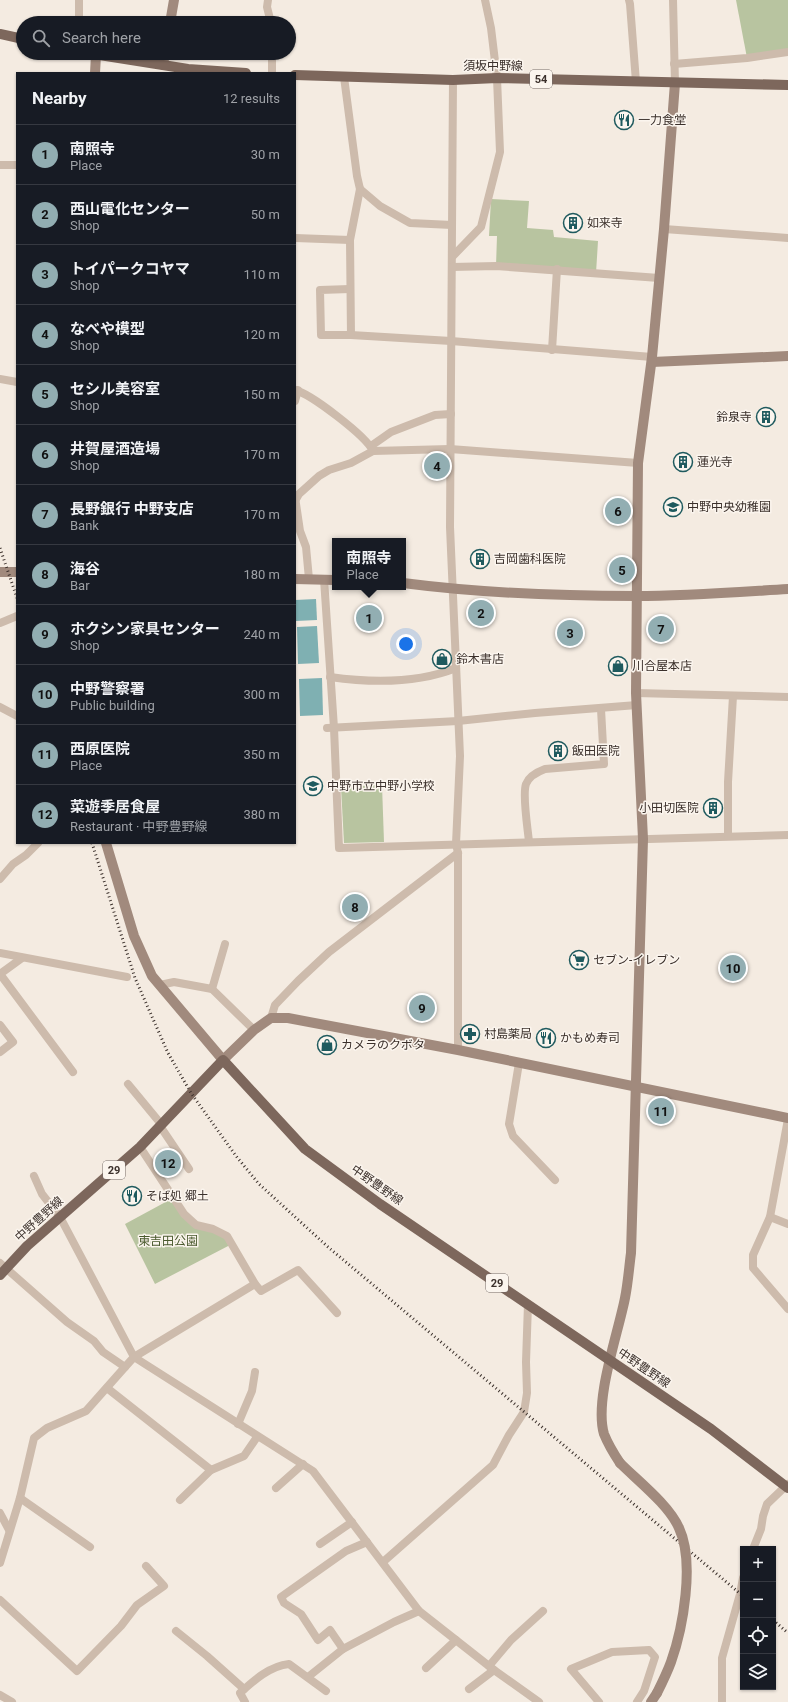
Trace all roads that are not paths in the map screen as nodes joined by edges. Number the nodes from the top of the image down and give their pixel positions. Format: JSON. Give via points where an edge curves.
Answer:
{"nodes":[{"id":1,"x":79,"y":0,"type":"edge"},
{"id":2,"x":174,"y":0,"type":"edge"},
{"id":3,"x":268,"y":0,"type":"edge"},
{"id":4,"x":485,"y":0,"type":"edge"},
{"id":5,"x":629,"y":0,"type":"edge"},
{"id":6,"x":673,"y":0,"type":"edge"},
{"id":7,"x":79,"y":16,"type":"edge"},
{"id":8,"x":171,"y":16,"type":"edge"},
{"id":9,"x":270,"y":16,"type":"edge"},
{"id":10,"x":0,"y":34,"type":"edge"},
{"id":11,"x":16,"y":37,"type":"edge"},
{"id":12,"x":788,"y":52,"type":"edge"},
{"id":13,"x":92,"y":60,"type":"edge"},
{"id":14,"x":130,"y":60,"type":"edge"},
{"id":15,"x":164,"y":60,"type":"edge"},
{"id":16,"x":272,"y":60,"type":"edge"},
{"id":17,"x":674,"y":64,"type":"junction"},
{"id":18,"x":163,"y":65,"type":"junction"},
{"id":19,"x":95,"y":72,"type":"edge"},
{"id":20,"x":232,"y":72,"type":"edge"},
{"id":21,"x":272,"y":72,"type":"edge"},
{"id":22,"x":296,"y":75,"type":"edge"},
{"id":23,"x":344,"y":77,"type":"junction"},
{"id":24,"x":497,"y":78,"type":"junction"},
{"id":25,"x":453,"y":80,"type":"junction"},
{"id":26,"x":636,"y":82,"type":"junction"},
{"id":27,"x":675,"y":83,"type":"junction"},
{"id":28,"x":788,"y":85,"type":"edge"},
{"id":29,"x":0,"y":165,"type":"edge"},
{"id":30,"x":16,"y":165,"type":"edge"},
{"id":31,"x":360,"y":189,"type":"junction"},
{"id":32,"x":452,"y":225,"type":"junction"},
{"id":33,"x":664,"y":229,"type":"junction"},
{"id":34,"x":296,"y":238,"type":"edge"},
{"id":35,"x":788,"y":238,"type":"edge"},
{"id":36,"x":350,"y":240,"type":"junction"},
{"id":37,"x":453,"y":256,"type":"junction"},
{"id":38,"x":452,"y":267,"type":"junction"},
{"id":39,"x":557,"y":269,"type":"junction"},
{"id":40,"x":659,"y":278,"type":"junction"},
{"id":41,"x":350,"y":289,"type":"junction"},
{"id":42,"x":351,"y":335,"type":"junction"},
{"id":43,"x":451,"y":341,"type":"junction"},
{"id":44,"x":552,"y":350,"type":"junction"},
{"id":45,"x":788,"y":356,"type":"edge"},
{"id":46,"x":652,"y":359,"type":"junction"},
{"id":47,"x":0,"y":379,"type":"edge"},
{"id":48,"x":16,"y":382,"type":"edge"},
{"id":49,"x":296,"y":390,"type":"edge"},
{"id":50,"x":450,"y":414,"type":"junction"},
{"id":51,"x":372,"y":448,"type":"junction"},
{"id":52,"x":450,"y":449,"type":"junction"},
{"id":53,"x":638,"y":463,"type":"junction"},
{"id":54,"x":296,"y":499,"type":"edge"},
{"id":55,"x":296,"y":507,"type":"edge"},
{"id":56,"x":0,"y":572,"type":"edge"},
{"id":57,"x":16,"y":572,"type":"edge"},
{"id":58,"x":296,"y":578,"type":"edge"},
{"id":59,"x":309,"y":579,"type":"junction"},
{"id":60,"x":324,"y":579,"type":"junction"},
{"id":61,"x":332,"y":580,"type":"edge"},
{"id":62,"x":406,"y":583,"type":"edge"},
{"id":63,"x":788,"y":589,"type":"edge"},
{"id":64,"x":452,"y":590,"type":"junction"},
{"id":65,"x":637,"y":596,"type":"junction"},
{"id":66,"x":16,"y":616,"type":"edge"},
{"id":67,"x":0,"y":623,"type":"edge"},
{"id":68,"x":456,"y":668,"type":"junction"},
{"id":69,"x":330,"y":677,"type":"junction"},
{"id":70,"x":636,"y":693,"type":"junction"},
{"id":71,"x":733,"y":696,"type":"junction"},
{"id":72,"x":788,"y":697,"type":"edge"},
{"id":73,"x":637,"y":705,"type":"junction"},
{"id":74,"x":0,"y":707,"type":"edge"},
{"id":75,"x":600,"y":709,"type":"junction"},
{"id":76,"x":16,"y":715,"type":"edge"},
{"id":77,"x":458,"y":721,"type":"junction"},
{"id":78,"x":331,"y":728,"type":"junction"},
{"id":79,"x":788,"y":835,"type":"edge"},
{"id":80,"x":728,"y":836,"type":"junction"},
{"id":81,"x":643,"y":839,"type":"junction"},
{"id":82,"x":529,"y":842,"type":"junction"},
{"id":83,"x":37,"y":844,"type":"edge"},
{"id":84,"x":106,"y":844,"type":"edge"},
{"id":85,"x":456,"y":844,"type":"junction"},
{"id":86,"x":458,"y":853,"type":"junction"},
{"id":87,"x":0,"y":879,"type":"edge"},
{"id":88,"x":225,"y":944,"type":"dead end"},
{"id":89,"x":0,"y":953,"type":"edge"},
{"id":90,"x":22,"y":958,"type":"junction"},
{"id":91,"x":127,"y":977,"type":"dead end"},
{"id":92,"x":160,"y":985,"type":"junction"},
{"id":93,"x":212,"y":989,"type":"junction"},
{"id":94,"x":271,"y":1018,"type":"junction"},
{"id":95,"x":0,"y":1025,"type":"edge"},
{"id":96,"x":254,"y":1030,"type":"junction"},
{"id":97,"x":458,"y":1050,"type":"junction"},
{"id":98,"x":0,"y":1052,"type":"edge"},
{"id":99,"x":224,"y":1060,"type":"junction"},
{"id":100,"x":520,"y":1063,"type":"junction"},
{"id":101,"x":73,"y":1072,"type":"dead end"},
{"id":102,"x":128,"y":1084,"type":"dead end"},
{"id":103,"x":635,"y":1085,"type":"junction"},
{"id":104,"x":788,"y":1118,"type":"edge"},
{"id":105,"x":161,"y":1125,"type":"junction"},
{"id":106,"x":140,"y":1147,"type":"junction"},
{"id":107,"x":189,"y":1169,"type":"dead end"},
{"id":108,"x":34,"y":1176,"type":"dead end"},
{"id":109,"x":555,"y":1180,"type":"dead end"},
{"id":110,"x":60,"y":1217,"type":"junction"},
{"id":111,"x":770,"y":1217,"type":"junction"},
{"id":112,"x":788,"y":1224,"type":"edge"},
{"id":113,"x":2,"y":1269,"type":"edge"},
{"id":114,"x":255,"y":1284,"type":"junction"},
{"id":115,"x":528,"y":1304,"type":"junction"},
{"id":116,"x":788,"y":1309,"type":"edge"},
{"id":117,"x":337,"y":1313,"type":"dead end"},
{"id":118,"x":134,"y":1357,"type":"junction"},
{"id":119,"x":610,"y":1361,"type":"junction"},
{"id":120,"x":125,"y":1367,"type":"junction"},
{"id":121,"x":255,"y":1372,"type":"dead end"},
{"id":122,"x":107,"y":1388,"type":"junction"},
{"id":123,"x":238,"y":1424,"type":"junction"},
{"id":124,"x":258,"y":1437,"type":"junction"},
{"id":125,"x":303,"y":1464,"type":"junction"},
{"id":126,"x":211,"y":1470,"type":"junction"},
{"id":127,"x":787,"y":1486,"type":"edge"},
{"id":128,"x":276,"y":1488,"type":"dead end"},
{"id":129,"x":20,"y":1498,"type":"junction"},
{"id":130,"x":180,"y":1500,"type":"dead end"},
{"id":131,"x":0,"y":1513,"type":"edge"},
{"id":132,"x":352,"y":1522,"type":"junction"},
{"id":133,"x":9,"y":1530,"type":"junction"},
{"id":134,"x":367,"y":1542,"type":"junction"},
{"id":135,"x":320,"y":1544,"type":"dead end"},
{"id":136,"x":754,"y":1546,"type":"edge"},
{"id":137,"x":90,"y":1547,"type":"dead end"},
{"id":138,"x":383,"y":1562,"type":"junction"},
{"id":139,"x":0,"y":1563,"type":"edge"},
{"id":140,"x":146,"y":1566,"type":"dead end"},
{"id":141,"x":742,"y":1582,"type":"edge"},
{"id":142,"x":0,"y":1600,"type":"edge"},
{"id":143,"x":419,"y":1611,"type":"junction"},
{"id":144,"x":543,"y":1611,"type":"dead end"},
{"id":145,"x":176,"y":1631,"type":"dead end"},
{"id":146,"x":456,"y":1640,"type":"junction"},
{"id":147,"x":343,"y":1649,"type":"junction"},
{"id":148,"x":426,"y":1668,"type":"dead end"},
{"id":149,"x":492,"y":1668,"type":"junction"},
{"id":150,"x":308,"y":1677,"type":"junction"},
{"id":151,"x":244,"y":1689,"type":"junction"},
{"id":152,"x":469,"y":1689,"type":"dead end"},
{"id":153,"x":326,"y":1691,"type":"dead end"},
{"id":154,"x":0,"y":1695,"type":"edge"},
{"id":155,"x":12,"y":1702,"type":"edge"},
{"id":156,"x":245,"y":1702,"type":"edge"},
{"id":157,"x":539,"y":1702,"type":"edge"},
{"id":158,"x":598,"y":1702,"type":"edge"},
{"id":159,"x":637,"y":1702,"type":"edge"},
{"id":160,"x":651,"y":1702,"type":"edge"},
{"id":161,"x":722,"y":1702,"type":"edge"}],
"edges":[{"from":1,"to":7,"type":"street"},
{"from":2,"to":8,"type":"street"},
{"from":3,"to":9,"type":"street"},
{"from":4,"to":24,"type":"street"},
{"from":5,"to":26,"type":"street"},
{"from":6,"to":17,"type":"street"},
{"from":10,"to":11,"type":"main road"},
{"from":12,"to":17,"type":"street"},
{"from":13,"to":19,"type":"street"},
{"from":14,"to":18,"type":"main road"},
{"from":15,"to":18,"type":"street"},
{"from":16,"to":21,"type":"street"},
{"from":17,"to":27,"type":"street"},
{"from":18,"to":20,"type":"main road"},
{"from":22,"to":23,"type":"main road","name":"須坂中野線","number":"54"},
{"from":23,"to":25,"type":"main road","name":"須坂中野線","number":"54"},
{"from":23,"to":31,"type":"street","via":[[356,176]]},
{"from":24,"to":25,"type":"main road","name":"須坂中野線","number":"54"},
{"from":24,"to":26,"type":"main road","name":"須坂中野線","number":"54"},
{"from":24,"to":37,"type":"street","via":[[500,152],[481,226]]},
{"from":25,"to":32,"type":"street"},
{"from":26,"to":27,"type":"main road","name":"須坂中野線","number":"54"},
{"from":27,"to":28,"type":"main road","name":"須坂中野線","number":"54"},
{"from":27,"to":33,"type":"street"},
{"from":29,"to":30,"type":"street"},
{"from":31,"to":32,"type":"street","via":[[380,206],[410,223]]},
{"from":31,"to":36,"type":"street"},
{"from":32,"to":37,"type":"street"},
{"from":33,"to":35,"type":"street"},
{"from":33,"to":40,"type":"street"},
{"from":34,"to":36,"type":"street"},
{"from":36,"to":41,"type":"street"},
{"from":37,"to":38,"type":"street"},
{"from":38,"to":39,"type":"street"},
{"from":38,"to":43,"type":"street"},
{"from":39,"to":40,"type":"street"},
{"from":39,"to":44,"type":"street"},
{"from":40,"to":46,"type":"street"},
{"from":41,"to":42,"type":"street"},
{"from":41,"to":42,"type":"street","via":[[320,290],[321,334]]},
{"from":42,"to":43,"type":"street"},
{"from":43,"to":44,"type":"street"},
{"from":43,"to":50,"type":"street"},
{"from":44,"to":46,"type":"street"},
{"from":45,"to":46,"type":"street"},
{"from":46,"to":53,"type":"street"},
{"from":47,"to":48,"type":"street"},
{"from":49,"to":51,"type":"street","via":[[354,428]]},
{"from":50,"to":51,"type":"street","via":[[435,415],[391,432]]},
{"from":50,"to":52,"type":"street"},
{"from":51,"to":52,"type":"street"},
{"from":51,"to":54,"type":"street","via":[[351,463],[319,476]]},
{"from":52,"to":53,"type":"street"},
{"from":52,"to":64,"type":"street"},
{"from":53,"to":65,"type":"street"},
{"from":55,"to":59,"type":"street","via":[[306,547]]},
{"from":56,"to":57,"type":"street"},
{"from":58,"to":59,"type":"street"},
{"from":59,"to":60,"type":"street"},
{"from":60,"to":61,"type":"street"},
{"from":60,"to":69,"type":"street"},
{"from":62,"to":64,"type":"street"},
{"from":63,"to":65,"type":"street"},
{"from":64,"to":65,"type":"street"},
{"from":64,"to":68,"type":"street"},
{"from":65,"to":70,"type":"street"},
{"from":66,"to":67,"type":"street"},
{"from":68,"to":69,"type":"street","via":[[415,679],[360,682]]},
{"from":68,"to":77,"type":"street"},
{"from":69,"to":78,"type":"street"},
{"from":70,"to":71,"type":"street"},
{"from":70,"to":73,"type":"street"},
{"from":71,"to":72,"type":"street"},
{"from":71,"to":80,"type":"street"},
{"from":73,"to":75,"type":"street"},
{"from":73,"to":81,"type":"street"},
{"from":74,"to":76,"type":"street"},
{"from":75,"to":77,"type":"street"},
{"from":75,"to":82,"type":"street","via":[[604,764],[545,769],[537,772],[526,785]]},
{"from":77,"to":78,"type":"street"},
{"from":77,"to":85,"type":"street","via":[[460,756]]},
{"from":78,"to":85,"type":"street","via":[[339,848]]},
{"from":79,"to":80,"type":"street"},
{"from":80,"to":81,"type":"street"},
{"from":81,"to":82,"type":"street"},
{"from":81,"to":103,"type":"street"},
{"from":82,"to":85,"type":"street"},
{"from":83,"to":87,"type":"street"},
{"from":84,"to":92,"type":"street","via":[[134,936],[152,976]]},
{"from":85,"to":86,"type":"street"},
{"from":86,"to":94,"type":"street","via":[[329,952],[276,1005]]},
{"from":86,"to":97,"type":"street"},
{"from":88,"to":93,"type":"street"},
{"from":89,"to":90,"type":"street"},
{"from":90,"to":91,"type":"street"},
{"from":90,"to":101,"type":"street","via":[[0,974]]},
{"from":92,"to":93,"type":"street","via":[[174,982]]},
{"from":92,"to":99,"type":"street"},
{"from":93,"to":96,"type":"street"},
{"from":94,"to":96,"type":"street"},
{"from":94,"to":97,"type":"street","via":[[288,1018]]},
{"from":95,"to":98,"type":"street","via":[[13,1042]]},
{"from":96,"to":99,"type":"street"},
{"from":97,"to":100,"type":"street"},
{"from":99,"to":105,"type":"main road","name":"中野豊野線","number":"29"},
{"from":99,"to":115,"type":"main road","name":"中野豊野線","number":"29","via":[[305,1149],[380,1204]]},
{"from":100,"to":103,"type":"street"},
{"from":100,"to":109,"type":"street","via":[[509,1124],[513,1136]]},
{"from":102,"to":105,"type":"street"},
{"from":103,"to":104,"type":"street"},
{"from":103,"to":119,"type":"street","via":[[631,1253],[625,1299]]},
{"from":104,"to":111,"type":"street"},
{"from":105,"to":106,"type":"main road","name":"中野豊野線","number":"29"},
{"from":105,"to":107,"type":"street"},
{"from":106,"to":110,"type":"main road","name":"中野豊野線","number":"29"},
{"from":106,"to":114,"type":"street","via":[[184,1214],[196,1225],[227,1236]]},
{"from":108,"to":110,"type":"street","via":[[42,1194]]},
{"from":110,"to":113,"type":"main road","name":"中野豊野線","number":"29"},
{"from":110,"to":118,"type":"street"},
{"from":111,"to":112,"type":"street"},
{"from":111,"to":116,"type":"street","via":[[753,1255],[753,1268]]},
{"from":113,"to":120,"type":"street"},
{"from":114,"to":117,"type":"street","via":[[261,1291],[298,1270]]},
{"from":114,"to":118,"type":"street"},
{"from":115,"to":119,"type":"main road","name":"中野豊野線","number":"29"},
{"from":115,"to":138,"type":"street","via":[[527,1393],[524,1412],[493,1465]]},
{"from":118,"to":120,"type":"street"},
{"from":118,"to":123,"type":"street"},
{"from":119,"to":127,"type":"main road","name":"中野豊野線","number":"29","via":[[710,1429]]},
{"from":119,"to":160,"type":"street","bridge":true,"via":[[601,1413],[604,1433],[620,1463],[669,1511],[679,1528],[685,1547],[683,1611],[671,1662]]},
{"from":120,"to":122,"type":"street"},
{"from":121,"to":123,"type":"street","via":[[252,1391]]},
{"from":122,"to":126,"type":"street"},
{"from":122,"to":129,"type":"street","via":[[86,1411],[47,1428],[34,1438]]},
{"from":123,"to":124,"type":"street"},
{"from":124,"to":125,"type":"street"},
{"from":124,"to":126,"type":"street","via":[[244,1456]]},
{"from":125,"to":128,"type":"street"},
{"from":125,"to":132,"type":"street","via":[[313,1471]]},
{"from":126,"to":130,"type":"street"},
{"from":127,"to":136,"type":"street","via":[[767,1504]]},
{"from":129,"to":133,"type":"street"},
{"from":129,"to":137,"type":"street"},
{"from":131,"to":133,"type":"street"},
{"from":132,"to":134,"type":"street"},
{"from":132,"to":135,"type":"street"},
{"from":133,"to":139,"type":"street"},
{"from":134,"to":138,"type":"street"},
{"from":134,"to":147,"type":"street","via":[[346,1551],[281,1597],[284,1603],[301,1614],[318,1640],[330,1630]]},
{"from":138,"to":143,"type":"street"},
{"from":140,"to":142,"type":"street","via":[[164,1586],[137,1605],[121,1626],[77,1672]]},
{"from":141,"to":161,"type":"street","via":[[722,1658]]},
{"from":143,"to":146,"type":"street"},
{"from":143,"to":147,"type":"street"},
{"from":144,"to":149,"type":"street","via":[[511,1640]]},
{"from":145,"to":151,"type":"street"},
{"from":146,"to":148,"type":"street"},
{"from":146,"to":149,"type":"street"},
{"from":147,"to":150,"type":"street"},
{"from":149,"to":152,"type":"street"},
{"from":149,"to":157,"type":"street"},
{"from":150,"to":151,"type":"street","via":[[289,1664],[279,1665]]},
{"from":150,"to":153,"type":"street"},
{"from":151,"to":156,"type":"street","via":[[240,1693]]},
{"from":154,"to":155,"type":"street"},
{"from":158,"to":159,"type":"street","via":[[571,1669],[612,1652],[648,1650],[655,1657],[644,1691]]}]}
